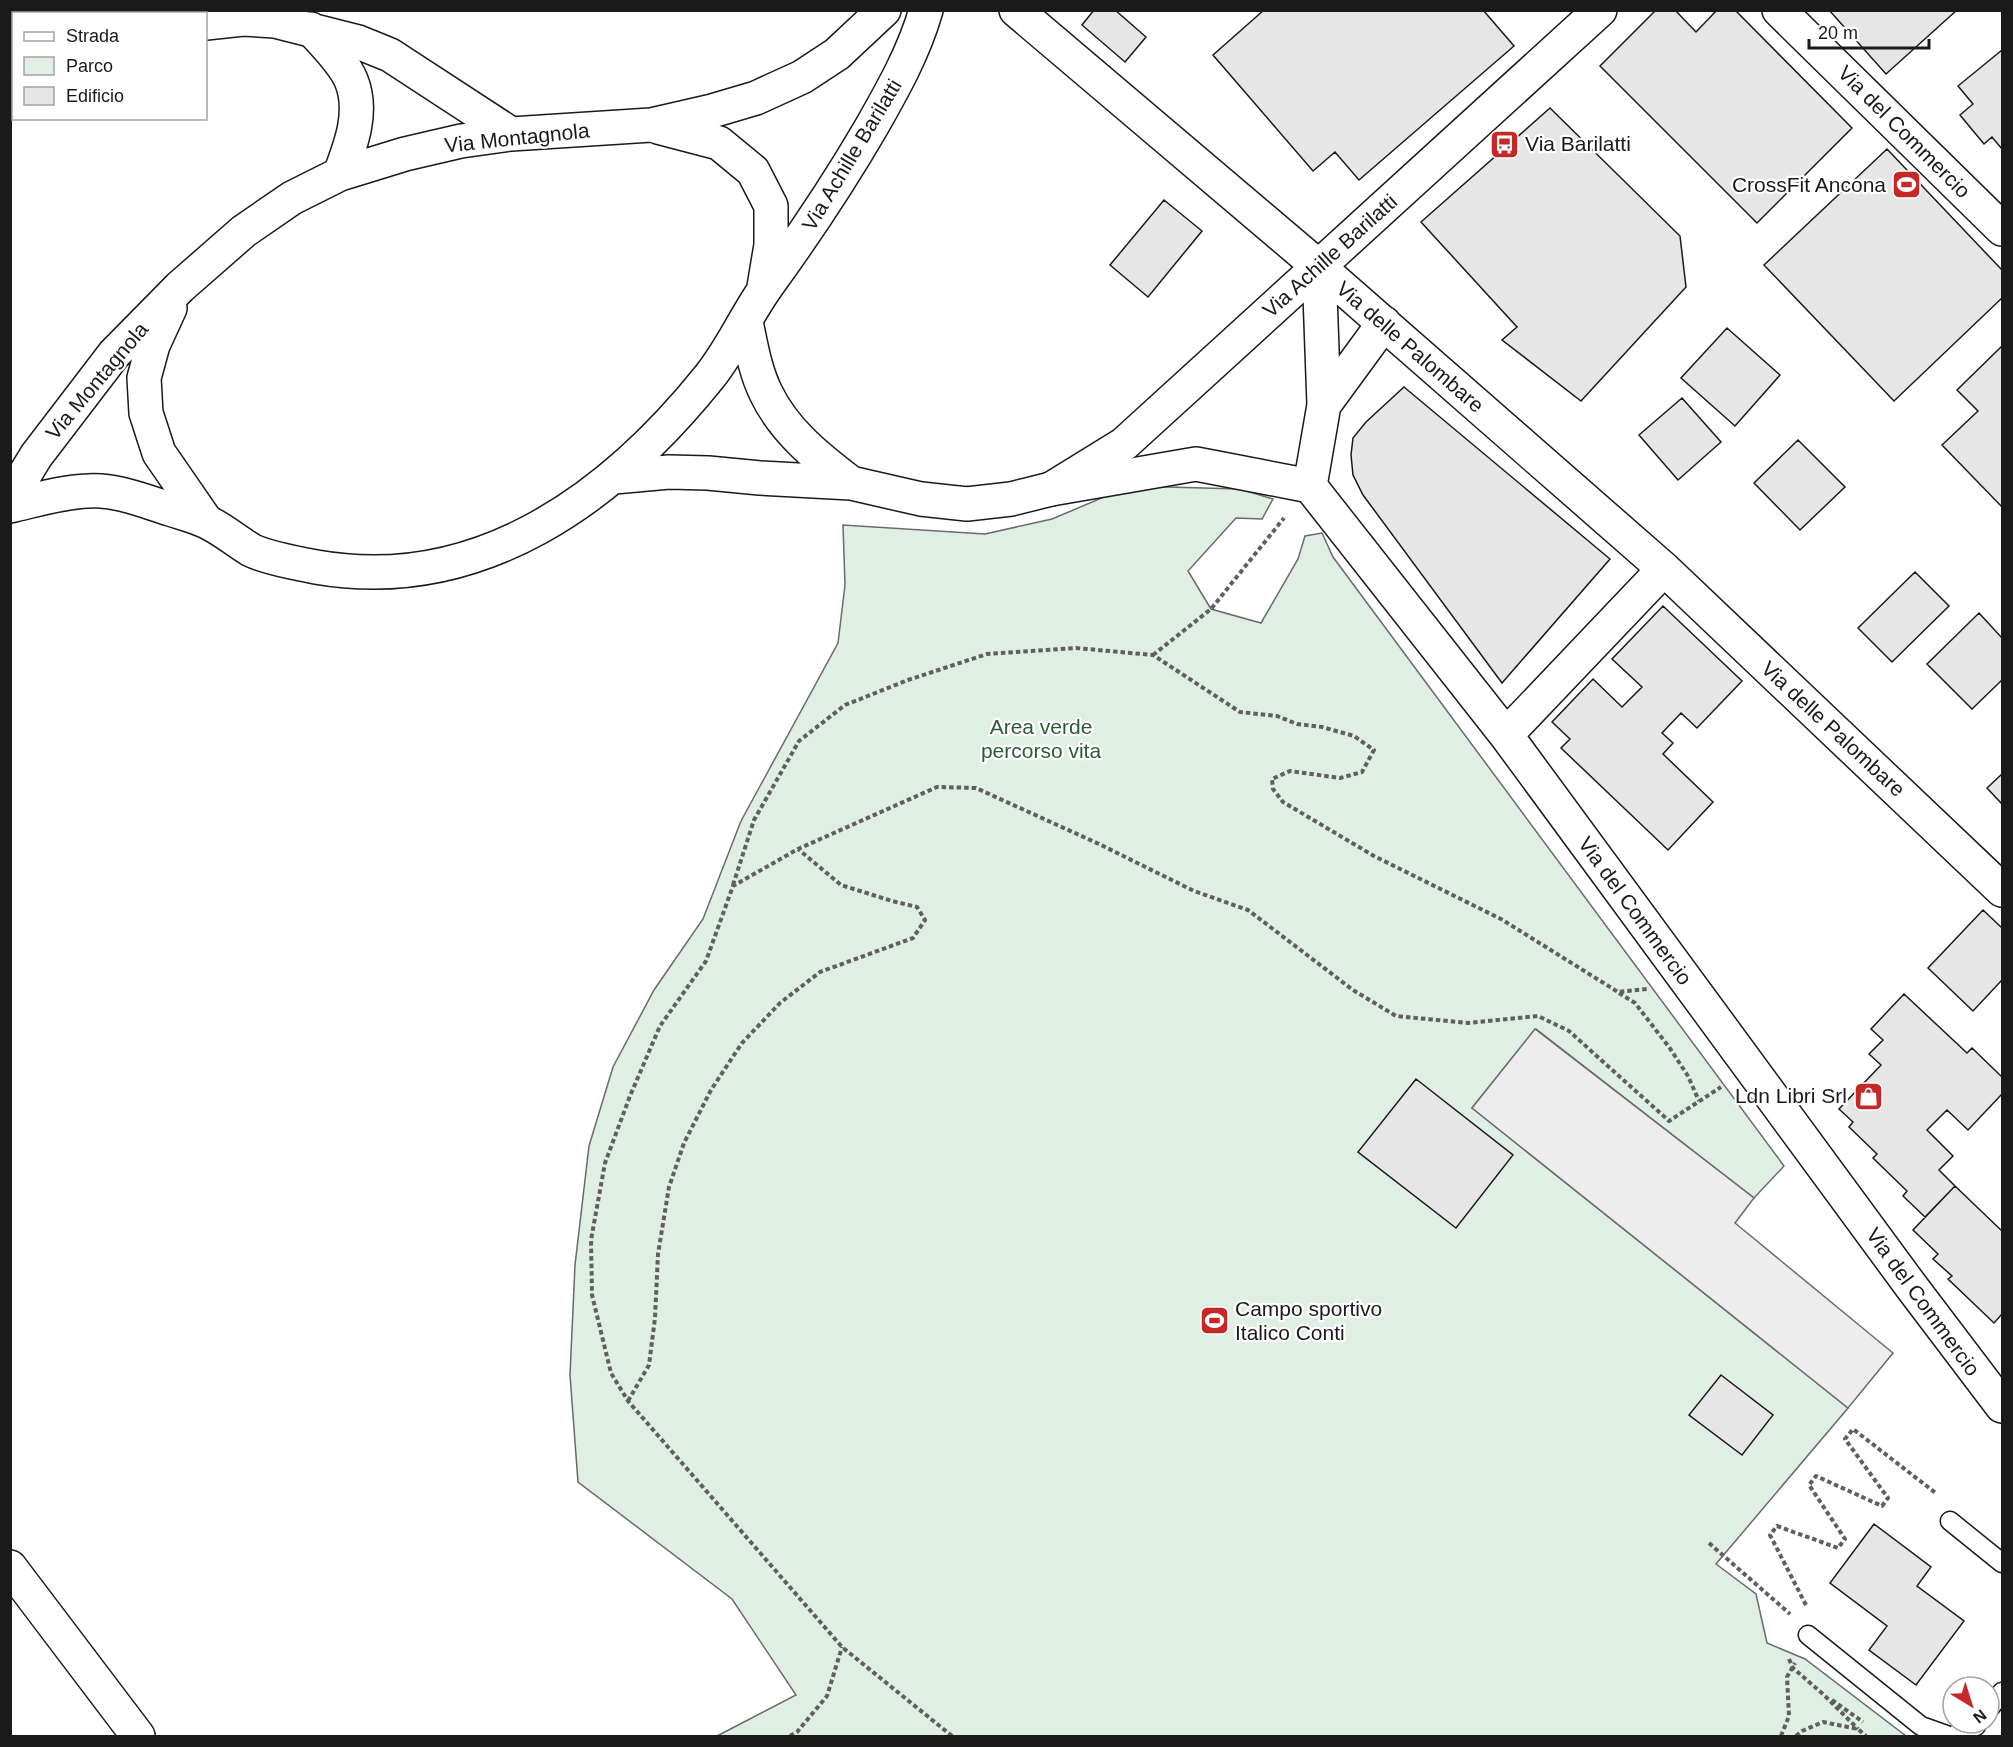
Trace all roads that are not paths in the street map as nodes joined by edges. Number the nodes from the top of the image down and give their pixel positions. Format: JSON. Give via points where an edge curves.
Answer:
{"nodes":[{"id":1,"x":884,"y":10,"type":"edge"},
{"id":2,"x":926,"y":10,"type":"edge"},
{"id":3,"x":1017,"y":10,"type":"edge"},
{"id":4,"x":1600,"y":10,"type":"edge"},
{"id":5,"x":1779,"y":10,"type":"edge"},
{"id":6,"x":207,"y":24,"type":"edge"},
{"id":7,"x":311,"y":29,"type":"junction"},
{"id":8,"x":651,"y":125,"type":"junction"},
{"id":9,"x":511,"y":134,"type":"junction"},
{"id":10,"x":340,"y":174,"type":"junction"},
{"id":11,"x":2002,"y":229,"type":"edge"},
{"id":12,"x":1319,"y":267,"type":"junction"},
{"id":13,"x":180,"y":287,"type":"junction"},
{"id":14,"x":763,"y":291,"type":"junction"},
{"id":15,"x":746,"y":322,"type":"junction"},
{"id":16,"x":1384,"y":323,"type":"junction"},
{"id":17,"x":1324,"y":405,"type":"junction"},
{"id":18,"x":614,"y":477,"type":"junction"},
{"id":19,"x":851,"y":483,"type":"junction"},
{"id":20,"x":1310,"y":486,"type":"junction"},
{"id":21,"x":1051,"y":489,"type":"junction"},
{"id":22,"x":10,"y":499,"type":"edge"},
{"id":23,"x":10,"y":506,"type":"edge"},
{"id":24,"x":206,"y":521,"type":"junction"},
{"id":25,"x":1664,"y":569,"type":"junction"},
{"id":26,"x":1506,"y":735,"type":"junction"},
{"id":27,"x":2002,"y":890,"type":"edge"},
{"id":28,"x":1997,"y":1386,"type":"edge"},
{"id":29,"x":1950,"y":1521,"type":"road end"},
{"id":30,"x":2002,"y":1563,"type":"edge"},
{"id":31,"x":10,"y":1567,"type":"edge"},
{"id":32,"x":1808,"y":1635,"type":"road end"},
{"id":33,"x":138,"y":1737,"type":"edge"},
{"id":34,"x":1951,"y":1737,"type":"edge"}],
"edges":[{"from":1,"to":8,"type":"street","name":"Via Montagnola","via":[[837,54],[802,77],[756,98]]},
{"from":2,"to":14,"type":"street","name":"Via Achille Barilatti","via":[[911,53],[847,169]]},
{"from":3,"to":12,"type":"street","name":"Via delle Palombare"},
{"from":4,"to":12,"type":"street","name":"Via Achille Barilatti"},
{"from":5,"to":11,"type":"street","name":"Via del Commercio"},
{"from":6,"to":7,"type":"street","via":[[243,19]]},
{"from":7,"to":9,"type":"street","via":[[390,55]]},
{"from":7,"to":10,"type":"street","via":[[351,78],[357,99],[354,132]]},
{"from":8,"to":9,"type":"street","name":"Via Montagnola"},
{"from":8,"to":14,"type":"street","name":"Via Achille Barilatti","via":[[719,143],[753,171],[771,206],[771,245]]},
{"from":9,"to":10,"type":"street","name":"Via Montagnola","via":[[416,151]]},
{"from":10,"to":13,"type":"street","name":"Via Montagnola","via":[[292,198],[244,231]]},
{"from":12,"to":16,"type":"street","name":"Via delle Palombare"},
{"from":12,"to":17,"type":"street"},
{"from":12,"to":21,"type":"street","name":"Via Achille Barilatti","via":[[1124,444]]},
{"from":13,"to":22,"type":"street","name":"Via Montagnola","via":[[114,354],[36,456]]},
{"from":13,"to":24,"type":"street","name":"Via Achille Barilatti","via":[[153,345],[144,378],[146,413],[159,453]]},
{"from":14,"to":15,"type":"street","name":"Via Achille Barilatti"},
{"from":15,"to":18,"type":"street","name":"Via Achille Barilatti","via":[[712,374],[669,424]]},
{"from":15,"to":19,"type":"street","name":"Via Achille Barilatti","via":[[765,393],[779,416],[800,441]]},
{"from":16,"to":17,"type":"street"},
{"from":16,"to":25,"type":"street","name":"Via delle Palombare"},
{"from":17,"to":20,"type":"street"},
{"from":18,"to":19,"type":"street","name":"Via Achille Barilatti","via":[[708,472]]},
{"from":18,"to":24,"type":"street","name":"Via Achille Barilatti","via":[[562,514],[510,543],[447,565],[373,573],[316,567],[255,552]]},
{"from":19,"to":21,"type":"street","name":"Via Achille Barilatti","via":[[921,499],[968,504]]},
{"from":20,"to":21,"type":"street","name":"Via Achille Barilatti","via":[[1196,464]]},
{"from":20,"to":26,"type":"street","name":"Via del Commercio"},
{"from":23,"to":24,"type":"street","name":"Via Achille Barilatti","via":[[91,490],[126,495]]},
{"from":25,"to":26,"type":"street"},
{"from":25,"to":27,"type":"street","name":"Via delle Palombare"},
{"from":26,"to":28,"type":"street","name":"Via del Commercio","via":[[1688,984]]},
{"from":29,"to":30,"type":"lane"},
{"from":31,"to":33,"type":"street"},
{"from":32,"to":34,"type":"lane","via":[[1921,1726]]}]}
